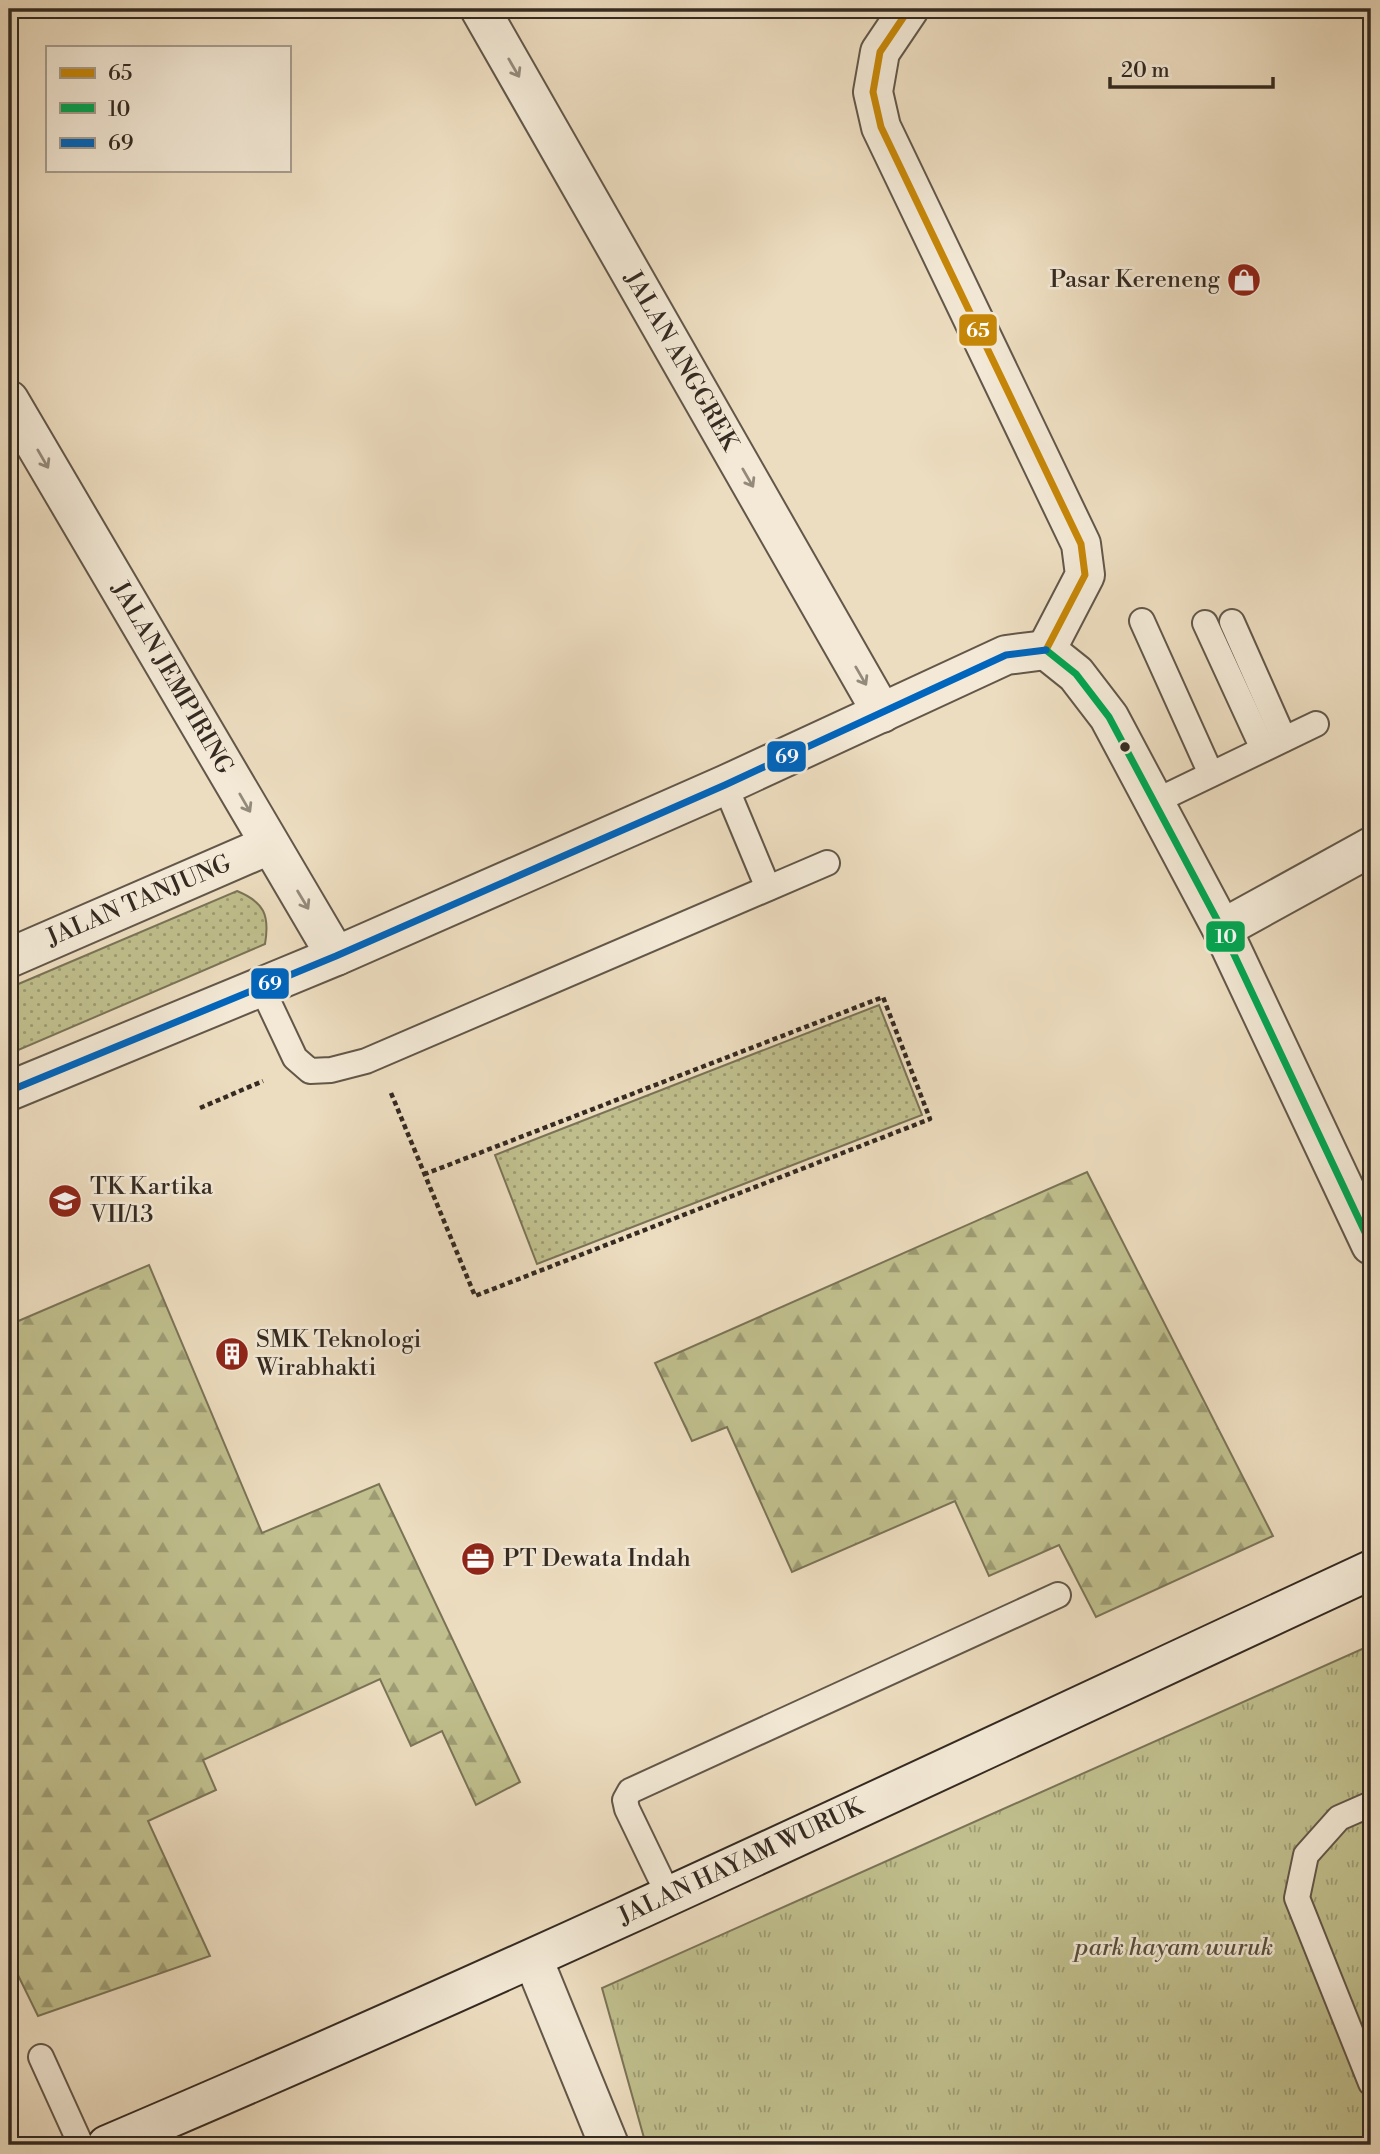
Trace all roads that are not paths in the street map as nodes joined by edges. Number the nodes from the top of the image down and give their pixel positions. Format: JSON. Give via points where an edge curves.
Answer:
{"nodes":[{"id":1,"x":480,"y":9,"type":"edge"},
{"id":2,"x":909,"y":9,"type":"edge"},
{"id":3,"x":9,"y":400,"type":"edge"},
{"id":4,"x":1143,"y":621,"type":"dead end"},
{"id":5,"x":1232,"y":622,"type":"dead end"},
{"id":6,"x":1205,"y":623,"type":"dead end"},
{"id":7,"x":1046,"y":650,"type":"junction"},
{"id":8,"x":882,"y":713,"type":"junction"},
{"id":9,"x":1317,"y":724,"type":"dead end"},
{"id":10,"x":1274,"y":744,"type":"junction"},
{"id":11,"x":1211,"y":774,"type":"junction"},
{"id":12,"x":725,"y":785,"type":"junction"},
{"id":13,"x":1154,"y":802,"type":"junction"},
{"id":14,"x":269,"y":845,"type":"junction"},
{"id":15,"x":1371,"y":848,"type":"edge"},
{"id":16,"x":827,"y":863,"type":"dead end"},
{"id":17,"x":768,"y":888,"type":"junction"},
{"id":18,"x":1222,"y":929,"type":"junction"},
{"id":19,"x":336,"y":956,"type":"junction"},
{"id":20,"x":9,"y":958,"type":"edge"},
{"id":21,"x":261,"y":986,"type":"junction"},
{"id":22,"x":9,"y":1091,"type":"edge"},
{"id":23,"x":1371,"y":1245,"type":"edge"},
{"id":24,"x":1371,"y":1570,"type":"edge"},
{"id":25,"x":1058,"y":1595,"type":"dead end"},
{"id":26,"x":1371,"y":1804,"type":"edge"},
{"id":27,"x":668,"y":1896,"type":"junction"},
{"id":28,"x":533,"y":1959,"type":"junction"},
{"id":29,"x":41,"y":2057,"type":"dead end"},
{"id":30,"x":1371,"y":2083,"type":"edge"},
{"id":31,"x":81,"y":2145,"type":"edge"},
{"id":32,"x":107,"y":2145,"type":"edge"},
{"id":33,"x":609,"y":2145,"type":"edge"}],
"edges":[{"from":1,"to":8,"type":"street","name":"JALAN ANGGREK","one_way":true},
{"from":2,"to":7,"type":"street","via":[[880,52],[873,92],[881,127],[1081,544],[1085,575]]},
{"from":3,"to":14,"type":"street","name":"JALAN JEMPIRING","one_way":true},
{"from":4,"to":11,"type":"lane"},
{"from":5,"to":10,"type":"lane"},
{"from":6,"to":10,"type":"lane"},
{"from":7,"to":8,"type":"street","via":[[1006,655]]},
{"from":7,"to":13,"type":"street","via":[[1076,674],[1109,717]]},
{"from":8,"to":12,"type":"street"},
{"from":9,"to":10,"type":"lane"},
{"from":10,"to":11,"type":"lane"},
{"from":11,"to":13,"type":"lane"},
{"from":12,"to":17,"type":"lane"},
{"from":12,"to":19,"type":"street"},
{"from":13,"to":18,"type":"street"},
{"from":14,"to":19,"type":"street","name":"JALAN JEMPIRING","one_way":true},
{"from":14,"to":20,"type":"street","name":"JALAN TANJUNG"},
{"from":15,"to":18,"type":"street"},
{"from":16,"to":17,"type":"lane"},
{"from":17,"to":21,"type":"lane","via":[[375,1057],[331,1070],[310,1071],[295,1059]]},
{"from":18,"to":23,"type":"street"},
{"from":19,"to":21,"type":"street"},
{"from":21,"to":22,"type":"street"},
{"from":24,"to":27,"type":"street","name":"JALAN HAYAM WURUK"},
{"from":25,"to":27,"type":"lane","via":[[630,1791],[627,1809]]},
{"from":26,"to":30,"type":"lane","via":[[1339,1818],[1306,1855],[1297,1898]]},
{"from":27,"to":28,"type":"street","name":"JALAN HAYAM WURUK"},
{"from":28,"to":32,"type":"street","name":"JALAN HAYAM WURUK"},
{"from":28,"to":33,"type":"street"},
{"from":29,"to":31,"type":"lane"}]}
